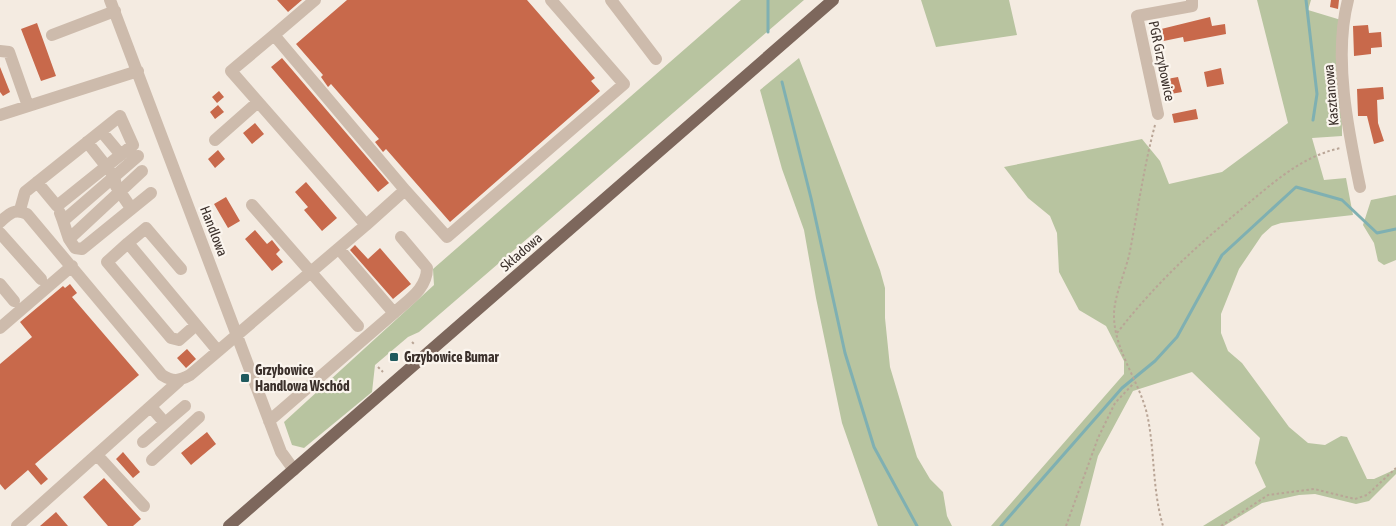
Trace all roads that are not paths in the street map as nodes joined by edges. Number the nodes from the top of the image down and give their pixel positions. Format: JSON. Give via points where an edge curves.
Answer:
{"nodes":[{"id":1,"x":315,"y":0,"type":"edge"},
{"id":2,"x":551,"y":0,"type":"edge"},
{"id":3,"x":611,"y":0,"type":"edge"},
{"id":4,"x":834,"y":0,"type":"edge"},
{"id":5,"x":1192,"y":0,"type":"edge"},
{"id":6,"x":1348,"y":0,"type":"edge"},
{"id":7,"x":113,"y":6,"type":"edge"},
{"id":8,"x":52,"y":35,"type":"dead end"},
{"id":9,"x":274,"y":35,"type":"junction"},
{"id":10,"x":0,"y":51,"type":"edge"},
{"id":11,"x":656,"y":59,"type":"dead end"},
{"id":12,"x":138,"y":71,"type":"junction"},
{"id":13,"x":258,"y":102,"type":"junction"},
{"id":14,"x":28,"y":106,"type":"junction"},
{"id":15,"x":1158,"y":114,"type":"road end"},
{"id":16,"x":0,"y":115,"type":"edge"},
{"id":17,"x":102,"y":131,"type":"junction"},
{"id":18,"x":215,"y":140,"type":"dead end"},
{"id":19,"x":87,"y":142,"type":"junction"},
{"id":20,"x":121,"y":155,"type":"junction"},
{"id":21,"x":138,"y":156,"type":"dead end"},
{"id":22,"x":111,"y":171,"type":"junction"},
{"id":23,"x":142,"y":171,"type":"dead end"},
{"id":24,"x":37,"y":182,"type":"junction"},
{"id":25,"x":1360,"y":187,"type":"dead end"},
{"id":26,"x":406,"y":190,"type":"junction"},
{"id":27,"x":120,"y":192,"type":"junction"},
{"id":28,"x":151,"y":193,"type":"dead end"},
{"id":29,"x":252,"y":205,"type":"dead end"},
{"id":30,"x":57,"y":206,"type":"junction"},
{"id":31,"x":132,"y":208,"type":"junction"},
{"id":32,"x":20,"y":210,"type":"junction"},
{"id":33,"x":63,"y":221,"type":"junction"},
{"id":34,"x":0,"y":222,"type":"edge"},
{"id":35,"x":366,"y":225,"type":"junction"},
{"id":36,"x":0,"y":233,"type":"edge"},
{"id":37,"x":401,"y":237,"type":"dead end"},
{"id":38,"x":70,"y":238,"type":"junction"},
{"id":39,"x":128,"y":243,"type":"junction"},
{"id":40,"x":339,"y":249,"type":"junction"},
{"id":41,"x":72,"y":266,"type":"junction"},
{"id":42,"x":181,"y":270,"type":"dead end"},
{"id":43,"x":311,"y":273,"type":"junction"},
{"id":44,"x":41,"y":279,"type":"dead end"},
{"id":45,"x":0,"y":284,"type":"edge"},
{"id":46,"x":14,"y":301,"type":"dead end"},
{"id":47,"x":394,"y":313,"type":"junction"},
{"id":48,"x":196,"y":325,"type":"junction"},
{"id":49,"x":358,"y":326,"type":"dead end"},
{"id":50,"x":0,"y":328,"type":"edge"},
{"id":51,"x":238,"y":337,"type":"junction"},
{"id":52,"x":218,"y":351,"type":"junction"},
{"id":53,"x":178,"y":381,"type":"junction"},
{"id":54,"x":185,"y":406,"type":"dead end"},
{"id":55,"x":151,"y":407,"type":"junction"},
{"id":56,"x":199,"y":417,"type":"dead end"},
{"id":57,"x":170,"y":419,"type":"junction"},
{"id":58,"x":270,"y":421,"type":"junction"},
{"id":59,"x":191,"y":433,"type":"junction"},
{"id":60,"x":143,"y":442,"type":"dead end"},
{"id":61,"x":97,"y":455,"type":"junction"},
{"id":62,"x":152,"y":460,"type":"dead end"},
{"id":63,"x":294,"y":470,"type":"junction"},
{"id":64,"x":144,"y":506,"type":"dead end"},
{"id":65,"x":17,"y":526,"type":"edge"},
{"id":66,"x":229,"y":526,"type":"edge"}],
"edges":[{"from":1,"to":9,"type":"street"},
{"from":2,"to":26,"type":"street","via":[[624,84],[447,237]]},
{"from":3,"to":11,"type":"street"},
{"from":4,"to":63,"type":"main road","name":"Składowa"},
{"from":5,"to":15,"type":"street","name":"PGR Grzybowice","via":[[1192,6],[1137,16]]},
{"from":6,"to":25,"type":"street","name":"Kasztanowa","via":[[1343,49],[1352,146]]},
{"from":7,"to":8,"type":"street"},
{"from":7,"to":12,"type":"street","name":"Handlowa"},
{"from":9,"to":13,"type":"street","via":[[231,71]]},
{"from":9,"to":26,"type":"street"},
{"from":10,"to":14,"type":"street","via":[[9,52]]},
{"from":12,"to":14,"type":"street"},
{"from":12,"to":51,"type":"street","name":"Handlowa"},
{"from":13,"to":18,"type":"street"},
{"from":13,"to":35,"type":"street"},
{"from":14,"to":16,"type":"street"},
{"from":17,"to":19,"type":"street"},
{"from":17,"to":20,"type":"street"},
{"from":17,"to":20,"type":"street","via":[[120,116],[133,145]]},
{"from":19,"to":22,"type":"street"},
{"from":19,"to":24,"type":"street"},
{"from":20,"to":22,"type":"street"},
{"from":21,"to":22,"type":"street"},
{"from":22,"to":27,"type":"street"},
{"from":22,"to":30,"type":"street"},
{"from":22,"to":33,"type":"street"},
{"from":23,"to":27,"type":"street"},
{"from":24,"to":30,"type":"street"},
{"from":24,"to":32,"type":"street","via":[[25,192]]},
{"from":26,"to":35,"type":"street"},
{"from":27,"to":31,"type":"street"},
{"from":27,"to":38,"type":"street"},
{"from":28,"to":31,"type":"street"},
{"from":29,"to":43,"type":"street"},
{"from":30,"to":33,"type":"street"},
{"from":31,"to":38,"type":"street","via":[[82,249],[75,248]]},
{"from":32,"to":34,"type":"street","via":[[12,211]]},
{"from":32,"to":41,"type":"street"},
{"from":33,"to":38,"type":"street"},
{"from":35,"to":40,"type":"street"},
{"from":36,"to":44,"type":"street"},
{"from":37,"to":47,"type":"street","via":[[427,268],[427,278]]},
{"from":39,"to":42,"type":"street","via":[[146,228]]},
{"from":39,"to":48,"type":"street"},
{"from":39,"to":48,"type":"street","via":[[107,262],[113,270],[172,338],[179,340]]},
{"from":40,"to":43,"type":"street"},
{"from":40,"to":47,"type":"street"},
{"from":41,"to":50,"type":"street"},
{"from":41,"to":53,"type":"street","via":[[162,375]]},
{"from":43,"to":49,"type":"street"},
{"from":43,"to":51,"type":"street"},
{"from":45,"to":46,"type":"street"},
{"from":47,"to":58,"type":"street"},
{"from":48,"to":52,"type":"street"},
{"from":51,"to":52,"type":"street"},
{"from":51,"to":58,"type":"street","name":"Handlowa"},
{"from":52,"to":53,"type":"street"},
{"from":53,"to":55,"type":"street"},
{"from":54,"to":57,"type":"street"},
{"from":55,"to":57,"type":"street"},
{"from":55,"to":61,"type":"street"},
{"from":56,"to":59,"type":"street"},
{"from":57,"to":59,"type":"street"},
{"from":57,"to":60,"type":"street"},
{"from":58,"to":63,"type":"street","name":"Handlowa","via":[[281,452]]},
{"from":59,"to":62,"type":"street"},
{"from":61,"to":64,"type":"street"},
{"from":61,"to":65,"type":"street"},
{"from":63,"to":66,"type":"main road","name":"Składowa"}]}
